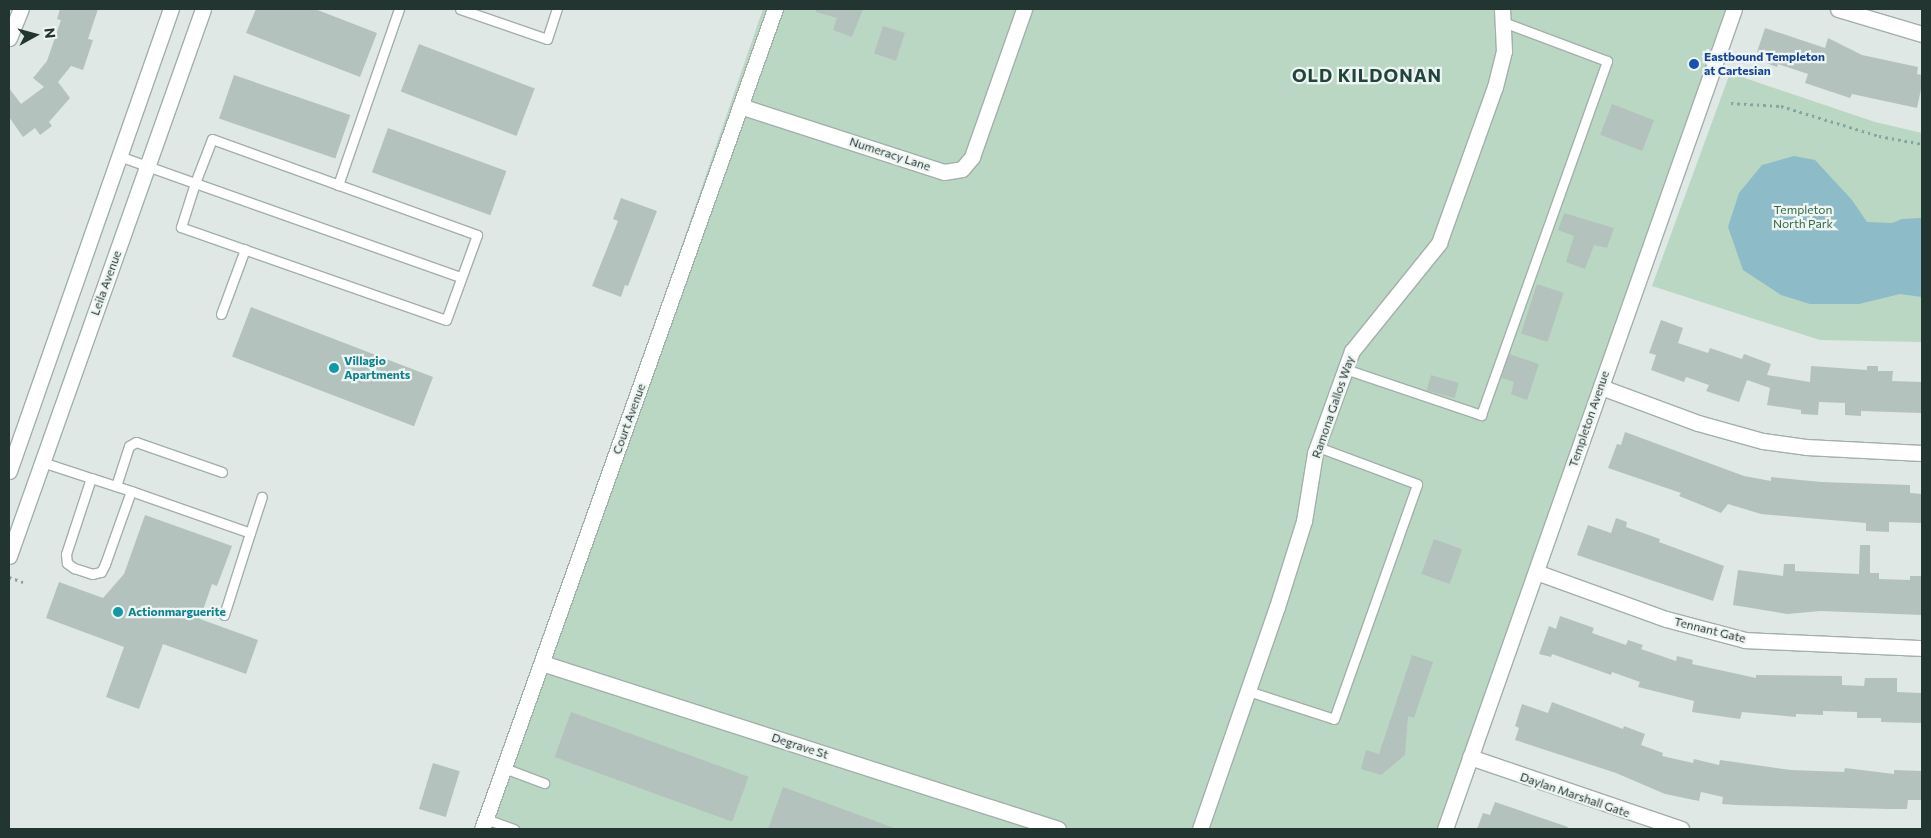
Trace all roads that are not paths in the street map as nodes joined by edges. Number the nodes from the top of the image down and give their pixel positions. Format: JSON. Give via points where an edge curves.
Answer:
{"nodes":[{"id":1,"x":21,"y":9,"type":"edge"},
{"id":2,"x":171,"y":9,"type":"edge"},
{"id":3,"x":203,"y":9,"type":"edge"},
{"id":4,"x":399,"y":9,"type":"edge"},
{"id":5,"x":460,"y":9,"type":"edge"},
{"id":6,"x":557,"y":9,"type":"edge"},
{"id":7,"x":775,"y":9,"type":"edge"},
{"id":8,"x":1024,"y":9,"type":"edge"},
{"id":9,"x":1734,"y":9,"type":"edge"},
{"id":10,"x":1838,"y":9,"type":"edge"},
{"id":11,"x":1503,"y":15,"type":"edge"},
{"id":12,"x":1922,"y":34,"type":"edge"},
{"id":13,"x":9,"y":38,"type":"edge"},
{"id":14,"x":740,"y":106,"type":"junction"},
{"id":15,"x":119,"y":156,"type":"junction"},
{"id":16,"x":148,"y":167,"type":"junction"},
{"id":17,"x":195,"y":183,"type":"junction"},
{"id":18,"x":338,"y":185,"type":"junction"},
{"id":19,"x":245,"y":249,"type":"junction"},
{"id":20,"x":461,"y":277,"type":"junction"},
{"id":21,"x":221,"y":314,"type":"dead end"},
{"id":22,"x":1345,"y":369,"type":"junction"},
{"id":23,"x":1601,"y":387,"type":"junction"},
{"id":24,"x":1318,"y":447,"type":"junction"},
{"id":25,"x":1922,"y":453,"type":"edge"},
{"id":26,"x":42,"y":462,"type":"junction"},
{"id":27,"x":9,"y":471,"type":"edge"},
{"id":28,"x":222,"y":472,"type":"dead end"},
{"id":29,"x":91,"y":478,"type":"junction"},
{"id":30,"x":116,"y":486,"type":"junction"},
{"id":31,"x":131,"y":492,"type":"junction"},
{"id":32,"x":262,"y":497,"type":"dead end"},
{"id":33,"x":250,"y":533,"type":"junction"},
{"id":34,"x":9,"y":556,"type":"edge"},
{"id":35,"x":1536,"y":572,"type":"junction"},
{"id":36,"x":224,"y":615,"type":"dead end"},
{"id":37,"x":1922,"y":648,"type":"edge"},
{"id":38,"x":542,"y":663,"type":"junction"},
{"id":39,"x":1248,"y":691,"type":"junction"},
{"id":40,"x":1470,"y":757,"type":"junction"},
{"id":41,"x":504,"y":768,"type":"junction"},
{"id":42,"x":544,"y":783,"type":"dead end"},
{"id":43,"x":484,"y":824,"type":"edge"},
{"id":44,"x":514,"y":829,"type":"edge"},
{"id":45,"x":1058,"y":829,"type":"edge"},
{"id":46,"x":1200,"y":829,"type":"edge"},
{"id":47,"x":1445,"y":829,"type":"edge"},
{"id":48,"x":1681,"y":829,"type":"edge"}],
"edges":[{"from":1,"to":13,"type":"street"},
{"from":2,"to":15,"type":"street"},
{"from":3,"to":16,"type":"street","name":"Leila Avenue"},
{"from":4,"to":18,"type":"lane"},
{"from":5,"to":6,"type":"lane","via":[[547,39]]},
{"from":7,"to":14,"type":"street","name":"Court Avenue"},
{"from":8,"to":14,"type":"street","name":"Numeracy Lane","via":[[972,157],[962,169],[944,172]]},
{"from":9,"to":23,"type":"street","name":"Templeton Avenue"},
{"from":10,"to":12,"type":"street"},
{"from":11,"to":22,"type":"street","name":"Ramona Gallos Way","via":[[1504,50],[1495,87],[1439,243],[1360,339]]},
{"from":11,"to":22,"type":"lane","via":[[1606,61],[1481,415]]},
{"from":14,"to":38,"type":"street","name":"Court Avenue"},
{"from":15,"to":16,"type":"lane"},
{"from":15,"to":27,"type":"street"},
{"from":16,"to":17,"type":"lane"},
{"from":16,"to":26,"type":"street","name":"Leila Avenue"},
{"from":17,"to":18,"type":"lane","via":[[212,139]]},
{"from":17,"to":19,"type":"lane","via":[[180,227]]},
{"from":17,"to":20,"type":"lane"},
{"from":18,"to":20,"type":"lane","via":[[477,234]]},
{"from":19,"to":20,"type":"lane","via":[[446,320]]},
{"from":19,"to":21,"type":"lane"},
{"from":22,"to":24,"type":"street","name":"Ramona Gallos Way"},
{"from":23,"to":25,"type":"street","via":[[1698,423],[1762,441],[1815,448]]},
{"from":23,"to":35,"type":"street","name":"Templeton Avenue"},
{"from":24,"to":39,"type":"street","name":"Ramona Gallos Way","via":[[1304,520]]},
{"from":24,"to":39,"type":"lane","via":[[1417,484],[1334,719]]},
{"from":26,"to":29,"type":"lane"},
{"from":26,"to":34,"type":"street","name":"Leila Avenue"},
{"from":28,"to":30,"type":"lane","via":[[136,442],[129,446]]},
{"from":29,"to":30,"type":"lane"},
{"from":29,"to":31,"type":"lane","via":[[66,554],[68,564],[86,573],[101,572]]},
{"from":30,"to":31,"type":"lane"},
{"from":31,"to":33,"type":"lane"},
{"from":32,"to":33,"type":"lane"},
{"from":33,"to":36,"type":"lane"},
{"from":35,"to":37,"type":"street","name":"Tennant Gate","via":[[1666,619],[1745,640]]},
{"from":35,"to":40,"type":"street","name":"Templeton Avenue"},
{"from":38,"to":41,"type":"street","name":"Court Avenue"},
{"from":38,"to":45,"type":"street","name":"Degrave St"},
{"from":39,"to":46,"type":"street","name":"Ramona Gallos Way"},
{"from":40,"to":47,"type":"street","name":"Templeton Avenue"},
{"from":40,"to":48,"type":"street","name":"Daylan Marshall Gate"},
{"from":41,"to":42,"type":"lane"},
{"from":41,"to":43,"type":"street","name":"Court Avenue"},
{"from":43,"to":44,"type":"lane"}]}
